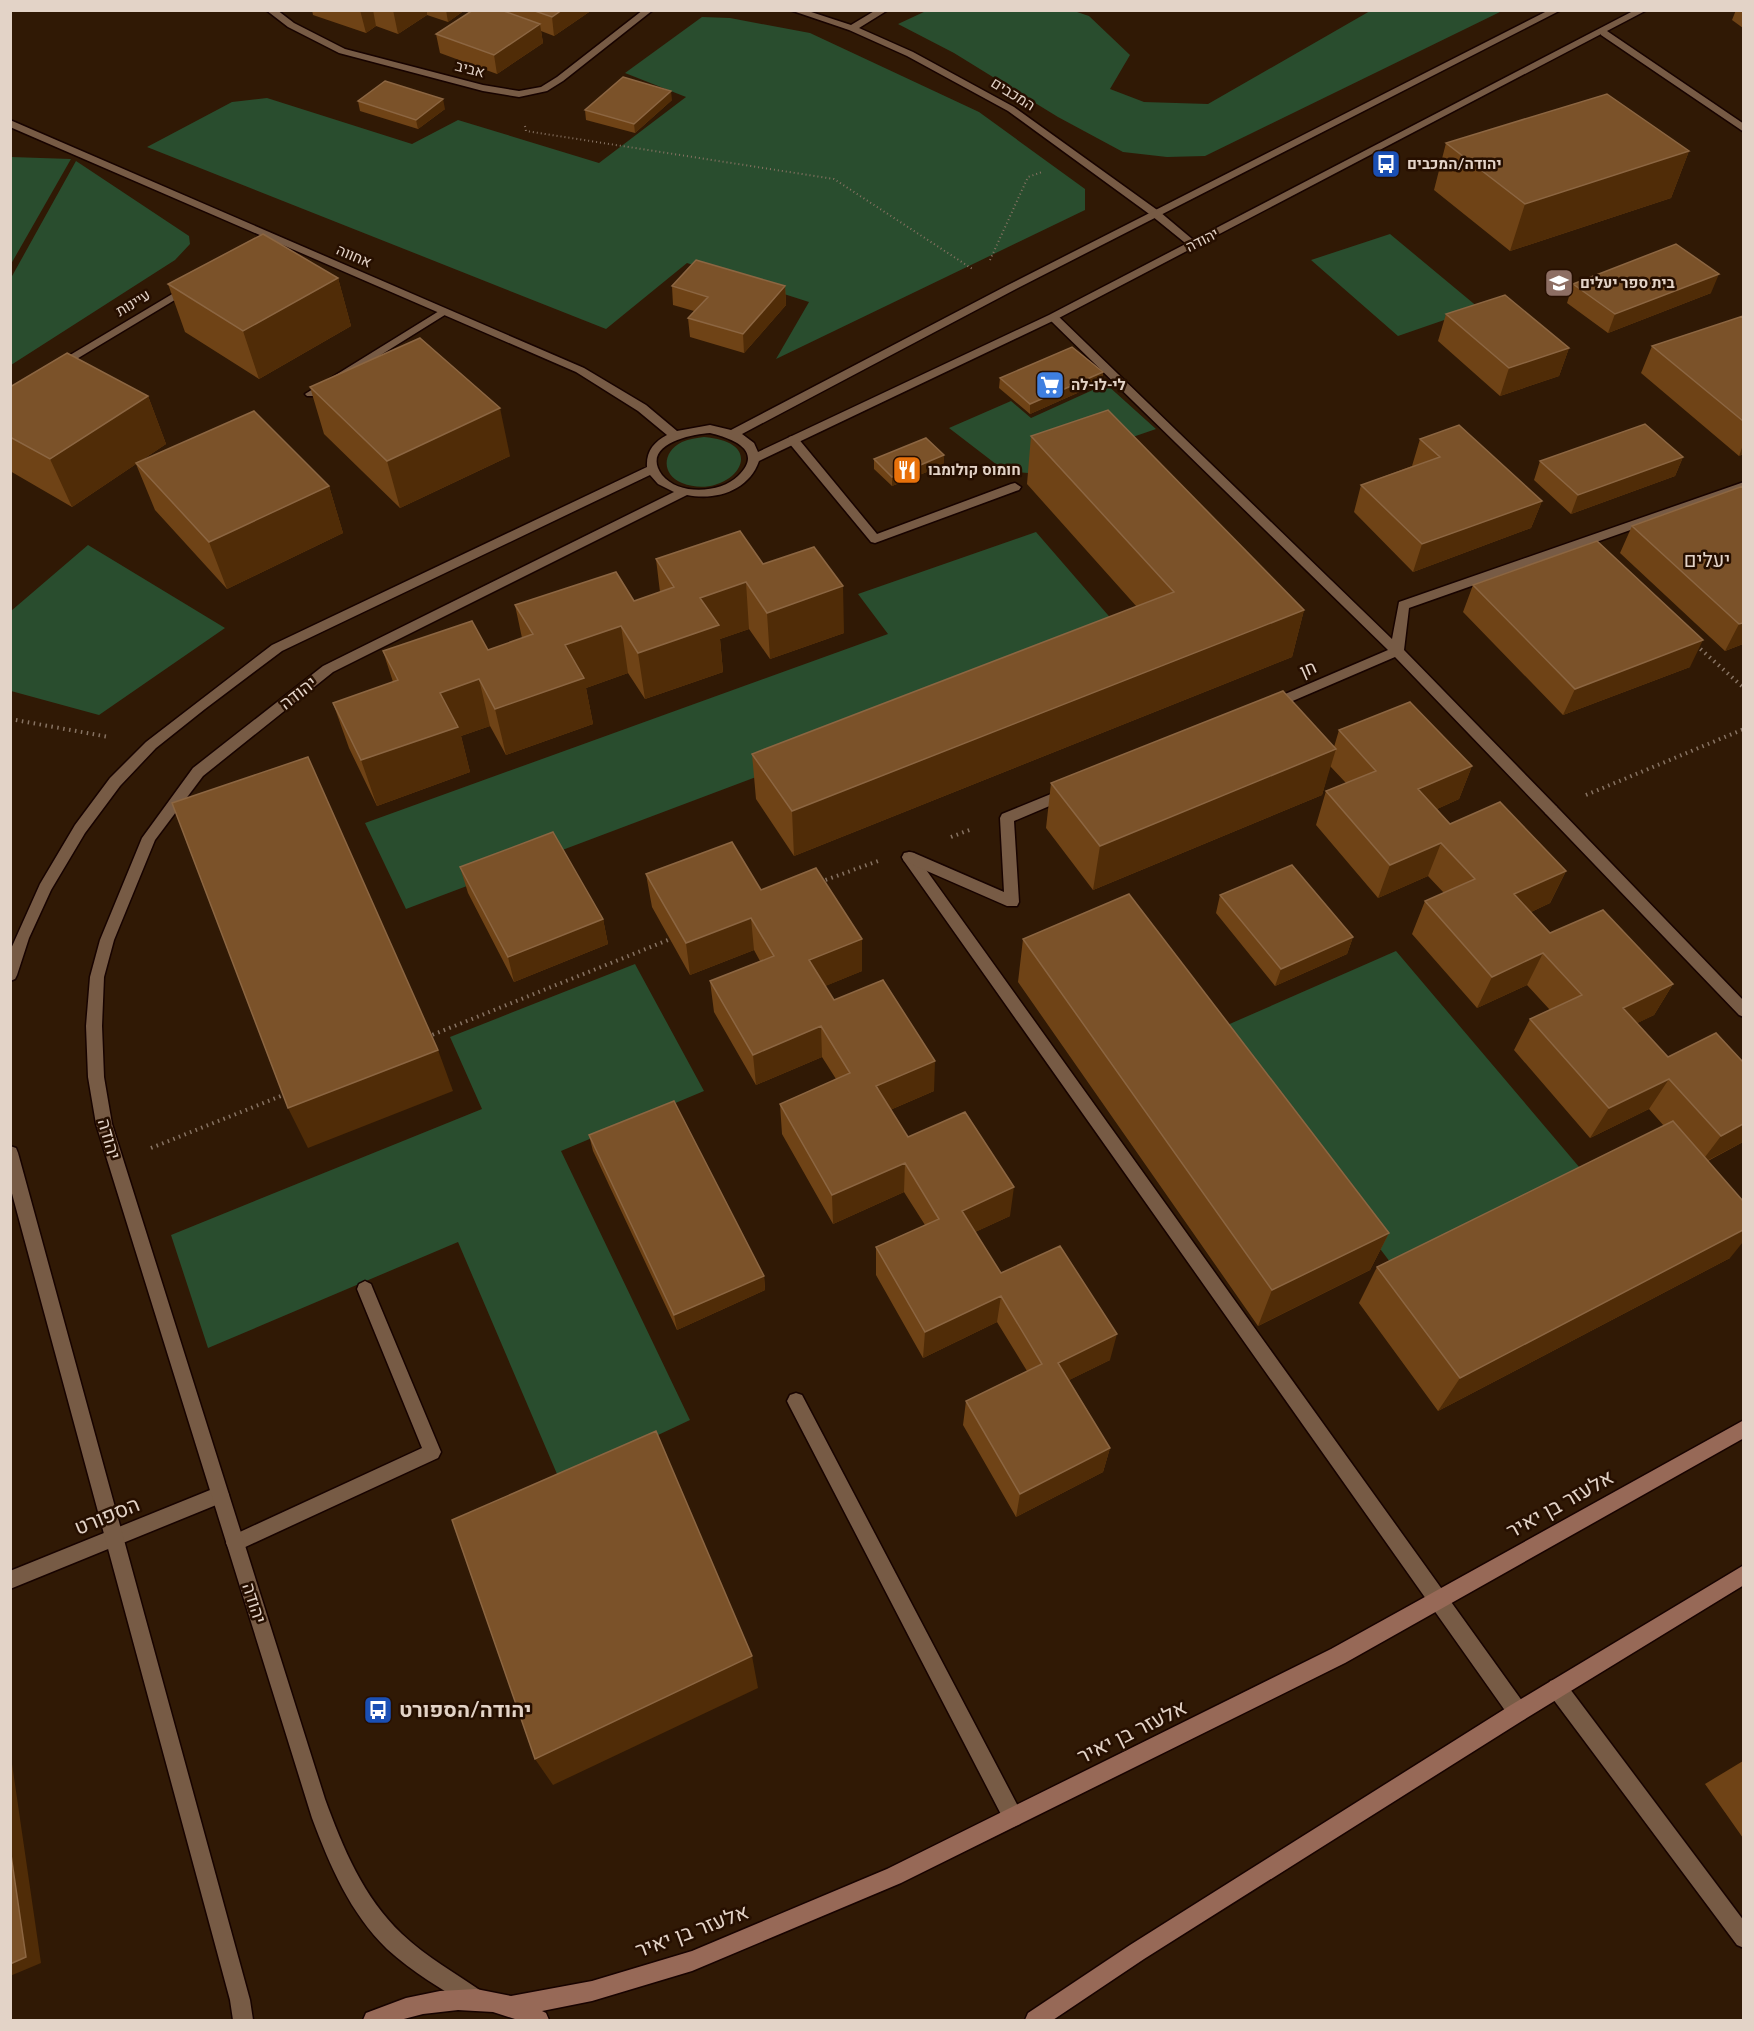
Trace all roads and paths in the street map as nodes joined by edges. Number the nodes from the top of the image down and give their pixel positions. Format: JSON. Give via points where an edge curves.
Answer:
{"nodes":[{"id":1,"x":270,"y":10,"type":"edge"},
{"id":2,"x":649,"y":10,"type":"edge"},
{"id":3,"x":794,"y":10,"type":"edge"},
{"id":4,"x":884,"y":10,"type":"edge"},
{"id":5,"x":1557,"y":10,"type":"edge"},
{"id":6,"x":1643,"y":10,"type":"edge"},
{"id":7,"x":852,"y":28,"type":"junction"},
{"id":8,"x":1604,"y":33,"type":"junction"},
{"id":9,"x":10,"y":123,"type":"edge"},
{"id":10,"x":1743,"y":129,"type":"edge"},
{"id":11,"x":526,"y":130,"type":"dead end"},
{"id":12,"x":1080,"y":159,"type":"junction"},
{"id":13,"x":1156,"y":214,"type":"junction"},
{"id":14,"x":1193,"y":244,"type":"junction"},
{"id":15,"x":982,"y":275,"type":"junction"},
{"id":16,"x":204,"y":278,"type":"edge"},
{"id":17,"x":1012,"y":287,"type":"junction"},
{"id":18,"x":444,"y":311,"type":"junction"},
{"id":19,"x":1053,"y":317,"type":"junction"},
{"id":20,"x":48,"y":372,"type":"edge"},
{"id":21,"x":311,"y":394,"type":"dead end"},
{"id":22,"x":733,"y":434,"type":"junction"},
{"id":23,"x":675,"y":435,"type":"junction"},
{"id":24,"x":793,"y":440,"type":"junction"},
{"id":25,"x":755,"y":458,"type":"junction"},
{"id":26,"x":653,"y":469,"type":"junction"},
{"id":27,"x":1743,"y":486,"type":"edge"},
{"id":28,"x":1015,"y":487,"type":"dead end"},
{"id":29,"x":684,"y":492,"type":"junction"},
{"id":30,"x":1692,"y":642,"type":"edge"},
{"id":31,"x":1397,"y":651,"type":"junction"},
{"id":32,"x":1743,"y":688,"type":"edge"},
{"id":33,"x":1256,"y":711,"type":"edge"},
{"id":34,"x":10,"y":719,"type":"edge"},
{"id":35,"x":1743,"y":729,"type":"edge"},
{"id":36,"x":152,"y":745,"type":"junction"},
{"id":37,"x":1083,"y":785,"type":"edge"},
{"id":38,"x":1551,"y":810,"type":"junction"},
{"id":39,"x":1007,"y":818,"type":"junction"},
{"id":40,"x":942,"y":839,"type":"dead end"},
{"id":41,"x":889,"y":857,"type":"dead end"},
{"id":42,"x":812,"y":885,"type":"edge"},
{"id":43,"x":678,"y":936,"type":"edge"},
{"id":44,"x":10,"y":975,"type":"edge"},
{"id":45,"x":1743,"y":1011,"type":"edge"},
{"id":46,"x":426,"y":1037,"type":"edge"},
{"id":47,"x":295,"y":1090,"type":"edge"},
{"id":48,"x":142,"y":1151,"type":"dead end"},
{"id":49,"x":10,"y":1153,"type":"edge"},
{"id":50,"x":365,"y":1289,"type":"dead end"},
{"id":51,"x":796,"y":1401,"type":"dead end"},
{"id":52,"x":1743,"y":1428,"type":"edge"},
{"id":53,"x":220,"y":1495,"type":"junction"},
{"id":54,"x":113,"y":1537,"type":"junction"},
{"id":55,"x":235,"y":1543,"type":"junction"},
{"id":56,"x":1743,"y":1574,"type":"edge"},
{"id":57,"x":10,"y":1580,"type":"edge"},
{"id":58,"x":1437,"y":1600,"type":"junction"},
{"id":59,"x":1557,"y":1688,"type":"junction"},
{"id":60,"x":1518,"y":1712,"type":"junction"},
{"id":61,"x":1013,"y":1817,"type":"junction"},
{"id":62,"x":1743,"y":1938,"type":"edge"},
{"id":63,"x":477,"y":2000,"type":"junction"},
{"id":64,"x":511,"y":2006,"type":"junction"},
{"id":65,"x":243,"y":2020,"type":"edge"},
{"id":66,"x":373,"y":2020,"type":"edge"},
{"id":67,"x":539,"y":2020,"type":"edge"},
{"id":68,"x":1035,"y":2020,"type":"edge"}],
"edges":[{"from":1,"to":2,"type":"street","name":"אביב","via":[[342,51],[519,94],[544,89],[560,79]]},
{"from":3,"to":7,"type":"street","name":"המכבים"},
{"from":4,"to":7,"type":"street"},
{"from":5,"to":13,"type":"street"},
{"from":6,"to":8,"type":"street","name":"יהודה"},
{"from":7,"to":12,"type":"street","name":"המכבים","via":[[960,79],[1011,109]]},
{"from":8,"to":10,"type":"street"},
{"from":8,"to":14,"type":"street","name":"יהודה"},
{"from":9,"to":18,"type":"street","name":"אחווה","via":[[268,240]]},
{"from":11,"to":15,"type":"path","via":[[834,179]]},
{"from":12,"to":13,"type":"street","name":"המכבים"},
{"from":12,"to":15,"type":"path","via":[[1028,177]]},
{"from":13,"to":14,"type":"street","name":"המכבים"},
{"from":13,"to":17,"type":"street"},
{"from":14,"to":19,"type":"street","name":"יהודה"},
{"from":15,"to":17,"type":"path"},
{"from":16,"to":20,"type":"street","name":"עיינות"},
{"from":17,"to":22,"type":"street"},
{"from":18,"to":21,"type":"street"},
{"from":18,"to":23,"type":"street","name":"אחווה","via":[[580,370],[642,408]]},
{"from":19,"to":24,"type":"street","name":"יהודה"},
{"from":19,"to":31,"type":"street"},
{"from":22,"to":23,"type":"street","via":[[710,429]]},
{"from":22,"to":25,"type":"street","via":[[752,448]]},
{"from":23,"to":26,"type":"street","via":[[657,450]]},
{"from":24,"to":25,"type":"street","name":"יהודה"},
{"from":24,"to":28,"type":"street","via":[[875,539]]},
{"from":25,"to":29,"type":"street","via":[[753,469],[733,487],[709,493]]},
{"from":26,"to":29,"type":"street","via":[[664,483]]},
{"from":26,"to":36,"type":"street","via":[[277,648]]},
{"from":27,"to":31,"type":"street","via":[[1403,605]]},
{"from":29,"to":53,"type":"street","name":"יהודה","via":[[328,669],[198,772],[149,838],[107,940],[97,977],[96,1077],[104,1125]]},
{"from":30,"to":32,"type":"path"},
{"from":31,"to":33,"type":"street","name":"חן"},
{"from":31,"to":38,"type":"street"},
{"from":34,"to":36,"type":"path"},
{"from":35,"to":38,"type":"path"},
{"from":36,"to":44,"type":"street","via":[[115,782],[74,839],[45,888]]},
{"from":37,"to":39,"type":"street"},
{"from":38,"to":45,"type":"street"},
{"from":39,"to":40,"type":"path"},
{"from":39,"to":58,"type":"street","via":[[1012,902],[909,857]]},
{"from":41,"to":42,"type":"path"},
{"from":43,"to":46,"type":"path"},
{"from":47,"to":48,"type":"path"},
{"from":49,"to":54,"type":"street"},
{"from":50,"to":55,"type":"street","via":[[432,1452]]},
{"from":51,"to":61,"type":"street"},
{"from":52,"to":58,"type":"main road","name":"אלעזר בן יאיר"},
{"from":53,"to":54,"type":"street","name":"הספורט"},
{"from":53,"to":55,"type":"street","name":"יהודה"},
{"from":54,"to":57,"type":"street","name":"הספורט"},
{"from":54,"to":65,"type":"street"},
{"from":55,"to":63,"type":"street","name":"יהודה","via":[[333,1850],[363,1904],[395,1942]]},
{"from":56,"to":59,"type":"main road"},
{"from":58,"to":60,"type":"street"},
{"from":58,"to":61,"type":"main road","name":"אלעזר בן יאיר","via":[[1327,1661]]},
{"from":59,"to":60,"type":"main road"},
{"from":59,"to":62,"type":"street"},
{"from":60,"to":68,"type":"main road"},
{"from":61,"to":64,"type":"main road","name":"אלעזר בן יאיר","via":[[894,1876],[692,1961],[592,1991]]},
{"from":63,"to":64,"type":"main road"},
{"from":63,"to":66,"type":"main road","via":[[427,2002]]},
{"from":64,"to":67,"type":"main road"}]}
